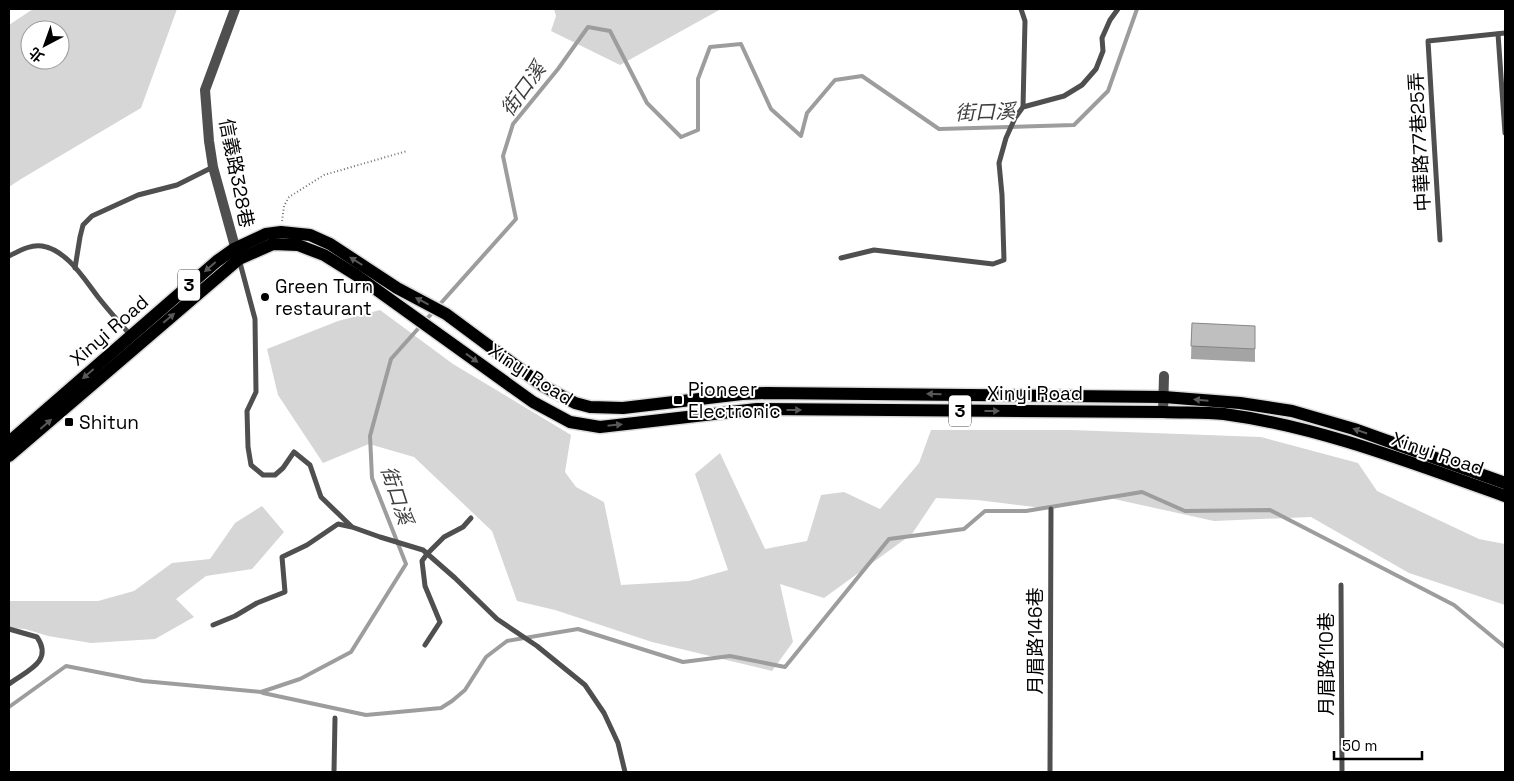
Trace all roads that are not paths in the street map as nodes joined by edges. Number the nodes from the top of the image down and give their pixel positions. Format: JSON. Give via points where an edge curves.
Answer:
{"nodes":[{"id":1,"x":235,"y":9,"type":"edge"},
{"id":2,"x":1021,"y":9,"type":"edge"},
{"id":3,"x":1118,"y":9,"type":"edge"},
{"id":4,"x":1505,"y":33,"type":"edge"},
{"id":5,"x":1498,"y":34,"type":"junction"},
{"id":6,"x":1023,"y":107,"type":"junction"},
{"id":7,"x":1505,"y":133,"type":"edge"},
{"id":8,"x":213,"y":167,"type":"junction"},
{"id":9,"x":1440,"y":240,"type":"dead end"},
{"id":10,"x":237,"y":254,"type":"junction"},
{"id":11,"x":9,"y":256,"type":"edge"},
{"id":12,"x":841,"y":258,"type":"dead end"},
{"id":13,"x":75,"y":268,"type":"junction"},
{"id":14,"x":135,"y":340,"type":"junction"},
{"id":15,"x":1164,"y":376,"type":"dead end"},
{"id":16,"x":742,"y":394,"type":"junction"},
{"id":17,"x":1164,"y":396,"type":"junction"},
{"id":18,"x":736,"y":411,"type":"junction"},
{"id":19,"x":1163,"y":412,"type":"junction"},
{"id":20,"x":9,"y":442,"type":"edge"},
{"id":21,"x":9,"y":456,"type":"edge"},
{"id":22,"x":1505,"y":483,"type":"edge"},
{"id":23,"x":1505,"y":496,"type":"edge"},
{"id":24,"x":1051,"y":510,"type":"dead end"},
{"id":25,"x":471,"y":518,"type":"dead end"},
{"id":26,"x":352,"y":527,"type":"junction"},
{"id":27,"x":427,"y":554,"type":"junction"},
{"id":28,"x":1341,"y":585,"type":"dead end"},
{"id":29,"x":213,"y":625,"type":"dead end"},
{"id":30,"x":9,"y":629,"type":"edge"},
{"id":31,"x":425,"y":646,"type":"dead end"},
{"id":32,"x":9,"y":684,"type":"edge"},
{"id":33,"x":335,"y":718,"type":"dead end"},
{"id":34,"x":334,"y":772,"type":"edge"},
{"id":35,"x":625,"y":772,"type":"edge"},
{"id":36,"x":1050,"y":772,"type":"edge"},
{"id":37,"x":1342,"y":772,"type":"edge"}],
"edges":[{"from":1,"to":8,"type":"street","name":"信義路328巷","via":[[205,90]]},
{"from":2,"to":6,"type":"lane","via":[[1026,21]]},
{"from":3,"to":6,"type":"lane","via":[[1102,38],[1096,69],[1082,85],[1064,96]]},
{"from":4,"to":5,"type":"lane"},
{"from":5,"to":7,"type":"lane"},
{"from":5,"to":9,"type":"lane","name":"中華路77巷25弄","via":[[1428,41]]},
{"from":6,"to":12,"type":"lane","via":[[1008,134],[999,163],[1004,260],[993,264],[874,250]]},
{"from":8,"to":10,"type":"street","name":"信義路328巷"},
{"from":8,"to":13,"type":"lane","via":[[177,185],[138,196],[92,216],[80,237]]},
{"from":10,"to":14,"type":"main road","name":"Xinyi Road","number":"3","via":[[217,261]]},
{"from":16,"to":10,"type":"main road","name":"Xinyi Road","number":"3","one_way":true,"via":[[623,408],[575,403],[543,386],[446,314],[310,235],[266,234]]},
{"from":10,"to":18,"type":"main road","name":"Xinyi Road","number":"3","one_way":true,"via":[[273,244],[298,245],[324,255],[533,402],[570,422],[600,427]]},
{"from":10,"to":26,"type":"lane","via":[[255,319],[256,392],[247,411],[251,465],[263,475],[275,476],[294,452],[310,465],[321,497]]},
{"from":11,"to":13,"type":"lane","via":[[26,248],[41,246],[56,250]]},
{"from":13,"to":14,"type":"lane"},
{"from":14,"to":20,"type":"main road","name":"Xinyi Road","number":"3","one_way":true},
{"from":21,"to":14,"type":"main road","name":"Xinyi Road","number":"3","one_way":true},
{"from":15,"to":17,"type":"street"},
{"from":17,"to":16,"type":"main road","name":"Xinyi Road","number":"3","one_way":true},
{"from":16,"to":18,"type":"main road"},
{"from":17,"to":19,"type":"street"},
{"from":22,"to":17,"type":"main road","name":"Xinyi Road","number":"3","one_way":true,"via":[[1354,429],[1292,411]]},
{"from":18,"to":19,"type":"main road","name":"Xinyi Road","number":"3","one_way":true},
{"from":19,"to":23,"type":"main road","name":"Xinyi Road","number":"3","via":[[1223,414],[1320,435],[1389,455]]},
{"from":24,"to":36,"type":"lane","name":"月眉路146巷"},
{"from":25,"to":27,"type":"lane"},
{"from":26,"to":27,"type":"lane"},
{"from":26,"to":29,"type":"lane","via":[[338,524],[307,546],[282,557],[285,592]]},
{"from":27,"to":31,"type":"lane","via":[[422,561],[425,586],[440,622]]},
{"from":27,"to":35,"type":"lane","via":[[497,619],[585,685],[604,713],[618,743]]},
{"from":28,"to":37,"type":"lane","name":"月眉路110巷"},
{"from":30,"to":32,"type":"lane","via":[[37,637],[43,651],[39,664]]},
{"from":33,"to":34,"type":"lane"}]}
